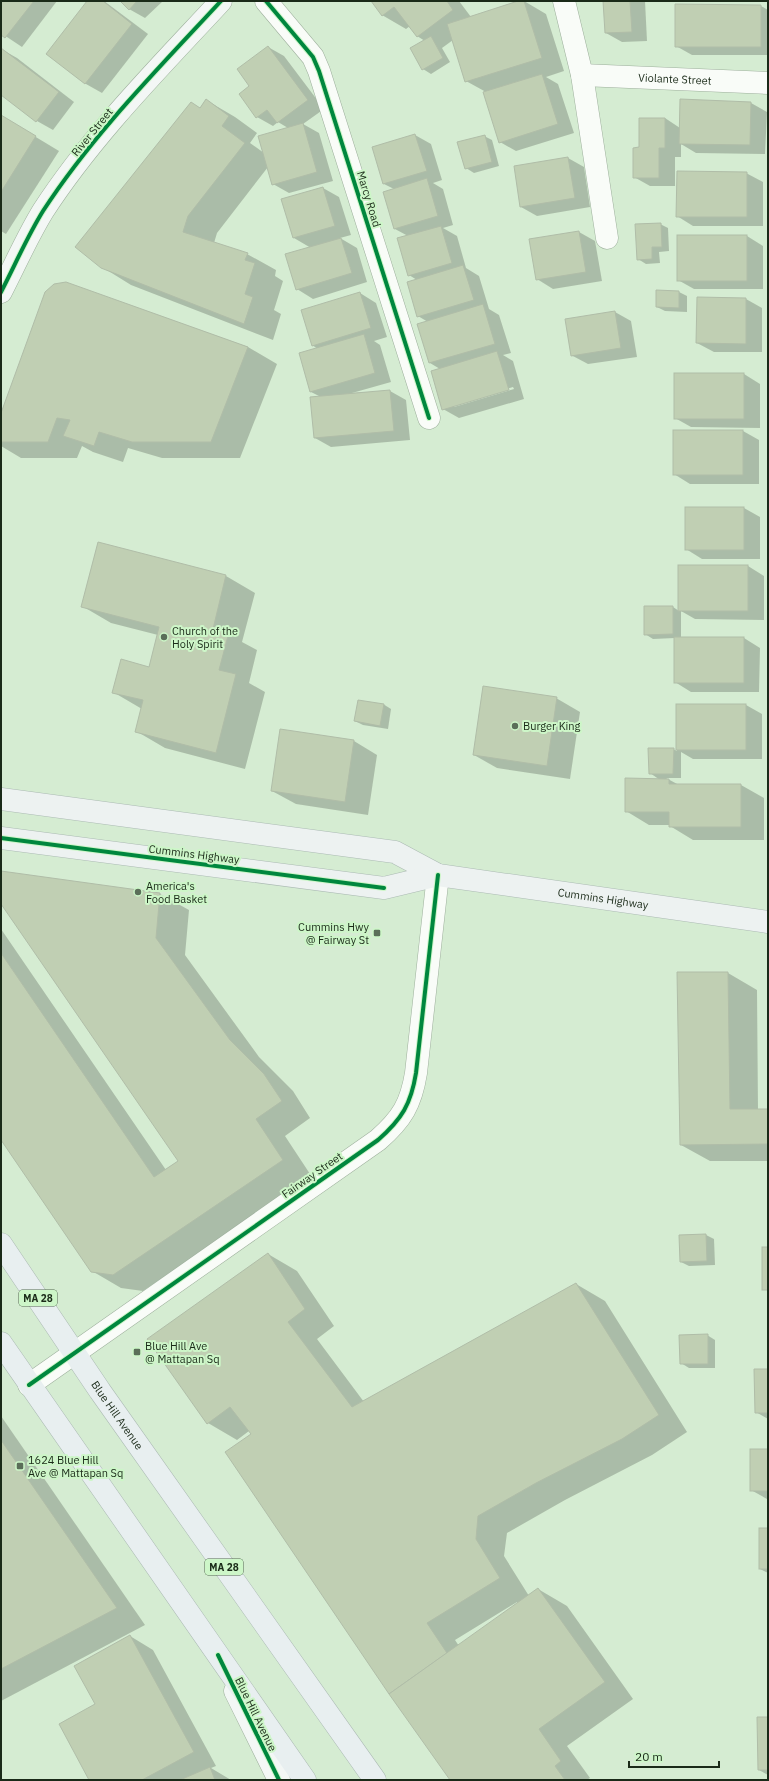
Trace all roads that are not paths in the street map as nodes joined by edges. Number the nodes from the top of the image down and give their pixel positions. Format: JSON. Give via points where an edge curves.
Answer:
{"nodes":[{"id":1,"x":221,"y":1,"type":"edge"},
{"id":2,"x":266,"y":1,"type":"edge"},
{"id":3,"x":564,"y":1,"type":"edge"},
{"id":4,"x":582,"y":75,"type":"junction"},
{"id":5,"x":768,"y":83,"type":"edge"},
{"id":6,"x":607,"y":238,"type":"dead end"},
{"id":7,"x":1,"y":292,"type":"edge"},
{"id":8,"x":428,"y":418,"type":"dead end"},
{"id":9,"x":1,"y":799,"type":"edge"},
{"id":10,"x":1,"y":838,"type":"edge"},
{"id":11,"x":438,"y":875,"type":"junction"},
{"id":12,"x":768,"y":922,"type":"edge"},
{"id":13,"x":1,"y":1244,"type":"edge"},
{"id":14,"x":1,"y":1343,"type":"edge"},
{"id":15,"x":75,"y":1353,"type":"junction"},
{"id":16,"x":29,"y":1385,"type":"junction"},
{"id":17,"x":218,"y":1656,"type":"junction"},
{"id":18,"x":279,"y":1780,"type":"edge"},
{"id":19,"x":305,"y":1780,"type":"edge"},
{"id":20,"x":375,"y":1780,"type":"edge"}],
"edges":[{"from":1,"to":7,"type":"main road","name":"River Street","via":[[122,109],[73,169],[31,232]]},
{"from":2,"to":8,"type":"street","name":"Marcy Road","via":[[313,58],[319,71]]},
{"from":3,"to":4,"type":"street"},
{"from":4,"to":5,"type":"street","name":"Violante Street"},
{"from":4,"to":6,"type":"street"},
{"from":9,"to":11,"type":"main road","name":"Cummins Highway","via":[[395,852]]},
{"from":10,"to":11,"type":"main road","name":"Cummins Highway","via":[[384,888]]},
{"from":11,"to":12,"type":"main road","name":"Cummins Highway"},
{"from":11,"to":15,"type":"street","name":"Fairway Street","via":[[416,1073],[409,1102],[402,1115],[378,1140]]},
{"from":13,"to":15,"type":"highway","name":"Blue Hill Avenue","number":"MA 28"},
{"from":14,"to":16,"type":"highway","name":"Blue Hill Avenue"},
{"from":15,"to":16,"type":"street","name":"Fairway Street"},
{"from":15,"to":20,"type":"highway","name":"Blue Hill Avenue","number":"MA 28"},
{"from":16,"to":17,"type":"highway","name":"Blue Hill Avenue"},
{"from":17,"to":18,"type":"main road","name":"Blue Hill Avenue"},
{"from":17,"to":19,"type":"highway","name":"Blue Hill Avenue"}]}
